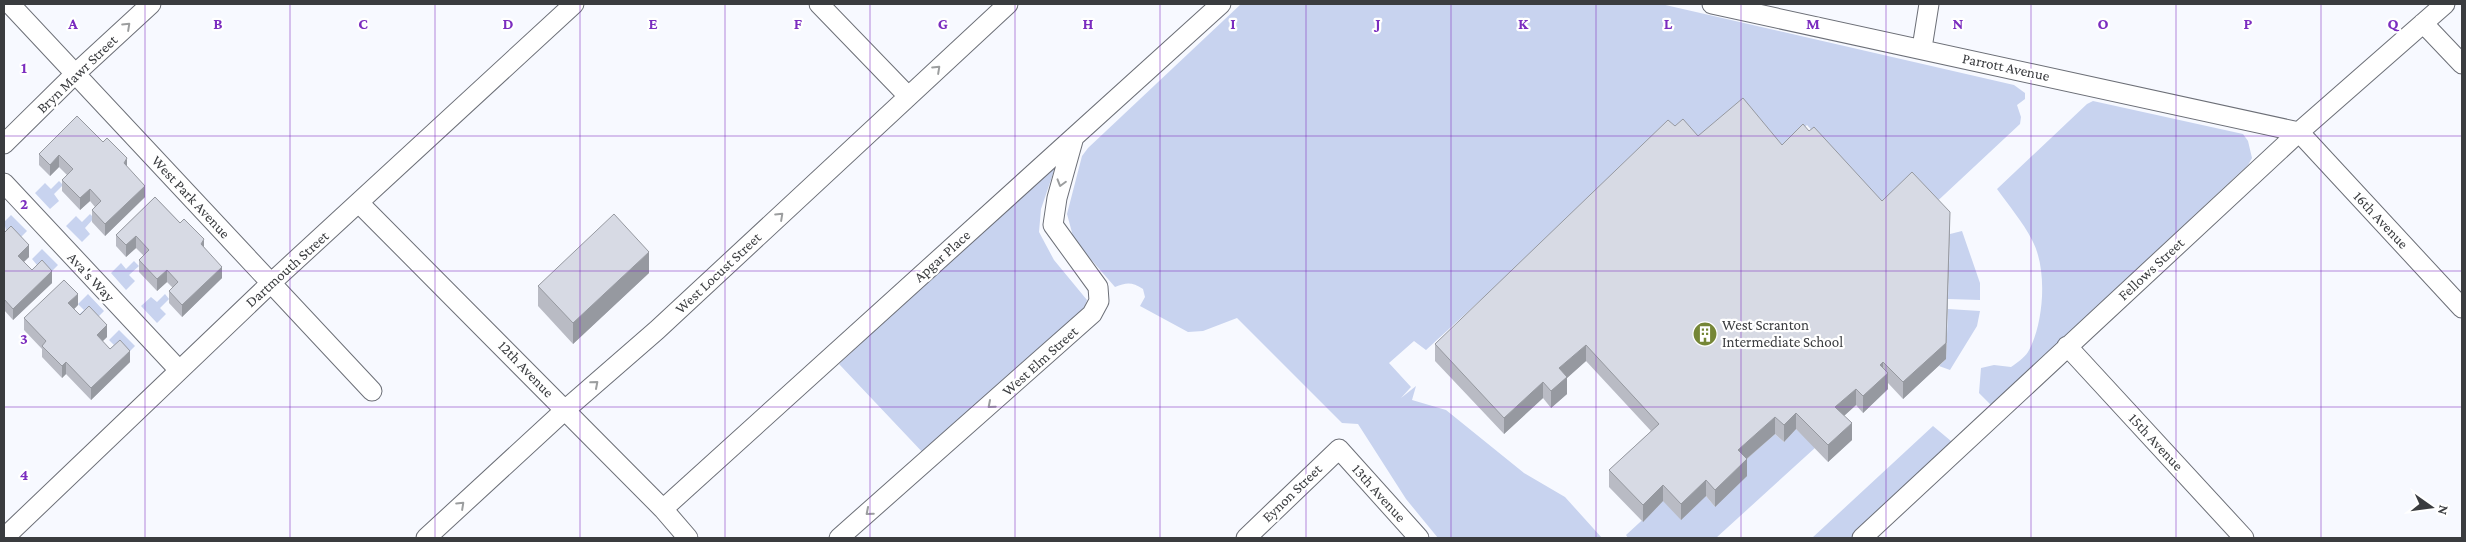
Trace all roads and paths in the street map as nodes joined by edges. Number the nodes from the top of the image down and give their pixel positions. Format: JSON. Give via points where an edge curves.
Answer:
{"nodes":[{"id":1,"x":10,"y":4,"type":"edge"},
{"id":2,"x":152,"y":4,"type":"edge"},
{"id":3,"x":574,"y":4,"type":"edge"},
{"id":4,"x":819,"y":4,"type":"edge"},
{"id":5,"x":1008,"y":4,"type":"edge"},
{"id":6,"x":1221,"y":4,"type":"edge"},
{"id":7,"x":1712,"y":4,"type":"edge"},
{"id":8,"x":1929,"y":4,"type":"edge"},
{"id":9,"x":2445,"y":4,"type":"edge"},
{"id":10,"x":2423,"y":23,"type":"junction"},
{"id":11,"x":1922,"y":48,"type":"junction"},
{"id":12,"x":2462,"y":64,"type":"edge"},
{"id":13,"x":76,"y":74,"type":"junction"},
{"id":14,"x":908,"y":96,"type":"junction"},
{"id":15,"x":2299,"y":132,"type":"junction"},
{"id":16,"x":1075,"y":136,"type":"junction"},
{"id":17,"x":4,"y":144,"type":"edge"},
{"id":18,"x":4,"y":183,"type":"edge"},
{"id":19,"x":360,"y":204,"type":"junction"},
{"id":20,"x":271,"y":283,"type":"junction"},
{"id":21,"x":2462,"y":308,"type":"edge"},
{"id":22,"x":2067,"y":346,"type":"junction"},
{"id":23,"x":179,"y":370,"type":"junction"},
{"id":24,"x":372,"y":391,"type":"dead end"},
{"id":25,"x":565,"y":410,"type":"junction"},
{"id":26,"x":1339,"y":449,"type":"joint"},
{"id":27,"x":663,"y":509,"type":"junction"},
{"id":28,"x":4,"y":538,"type":"edge"},
{"id":29,"x":426,"y":538,"type":"edge"},
{"id":30,"x":688,"y":538,"type":"edge"},
{"id":31,"x":840,"y":538,"type":"edge"},
{"id":32,"x":1246,"y":538,"type":"edge"},
{"id":33,"x":1419,"y":538,"type":"edge"},
{"id":34,"x":1862,"y":538,"type":"edge"},
{"id":35,"x":2244,"y":538,"type":"edge"}],
"edges":[{"from":1,"to":13,"type":"street","name":"West Park Avenue"},
{"from":13,"to":2,"type":"street","name":"Bryn Mawr Street","one_way":true},
{"from":3,"to":19,"type":"street","name":"Dartmouth Street"},
{"from":4,"to":14,"type":"street"},
{"from":14,"to":5,"type":"street","name":"West Locust Street","one_way":true},
{"from":6,"to":16,"type":"street","name":"Apgar Place"},
{"from":7,"to":11,"type":"street","name":"Parrott Avenue"},
{"from":8,"to":11,"type":"street"},
{"from":9,"to":10,"type":"street","name":"Fellows Street"},
{"from":10,"to":12,"type":"street"},
{"from":10,"to":15,"type":"street","name":"Fellows Street"},
{"from":11,"to":15,"type":"street","name":"Parrott Avenue"},
{"from":13,"to":17,"type":"street","name":"Bryn Mawr Street"},
{"from":13,"to":20,"type":"street","name":"West Park Avenue"},
{"from":25,"to":14,"type":"street","name":"West Locust Street","one_way":true,"via":[[657,330]]},
{"from":15,"to":21,"type":"street","name":"16th Avenue"},
{"from":15,"to":22,"type":"street","name":"Fellows Street"},
{"from":16,"to":27,"type":"street","name":"Apgar Place"},
{"from":16,"to":31,"type":"street","name":"West Elm Street","one_way":true,"via":[[1053,224],[1098,287],[1099,301],[1092,314]]},
{"from":18,"to":23,"type":"street","name":"Ava's Way"},
{"from":19,"to":20,"type":"street","name":"Dartmouth Street"},
{"from":19,"to":25,"type":"street","name":"12th Avenue"},
{"from":20,"to":23,"type":"street","name":"Dartmouth Street"},
{"from":20,"to":24,"type":"street","name":"West Park Avenue"},
{"from":22,"to":34,"type":"street","name":"Fellows Street"},
{"from":22,"to":35,"type":"street","name":"15th Avenue"},
{"from":23,"to":28,"type":"street","name":"Dartmouth Street"},
{"from":25,"to":27,"type":"street","name":"12th Avenue"},
{"from":29,"to":25,"type":"street","name":"West Locust Street","one_way":true},
{"from":26,"to":32,"type":"street","name":"Eynon Street"},
{"from":26,"to":33,"type":"street","name":"13th Avenue"},
{"from":27,"to":30,"type":"street","name":"12th Avenue"}]}
